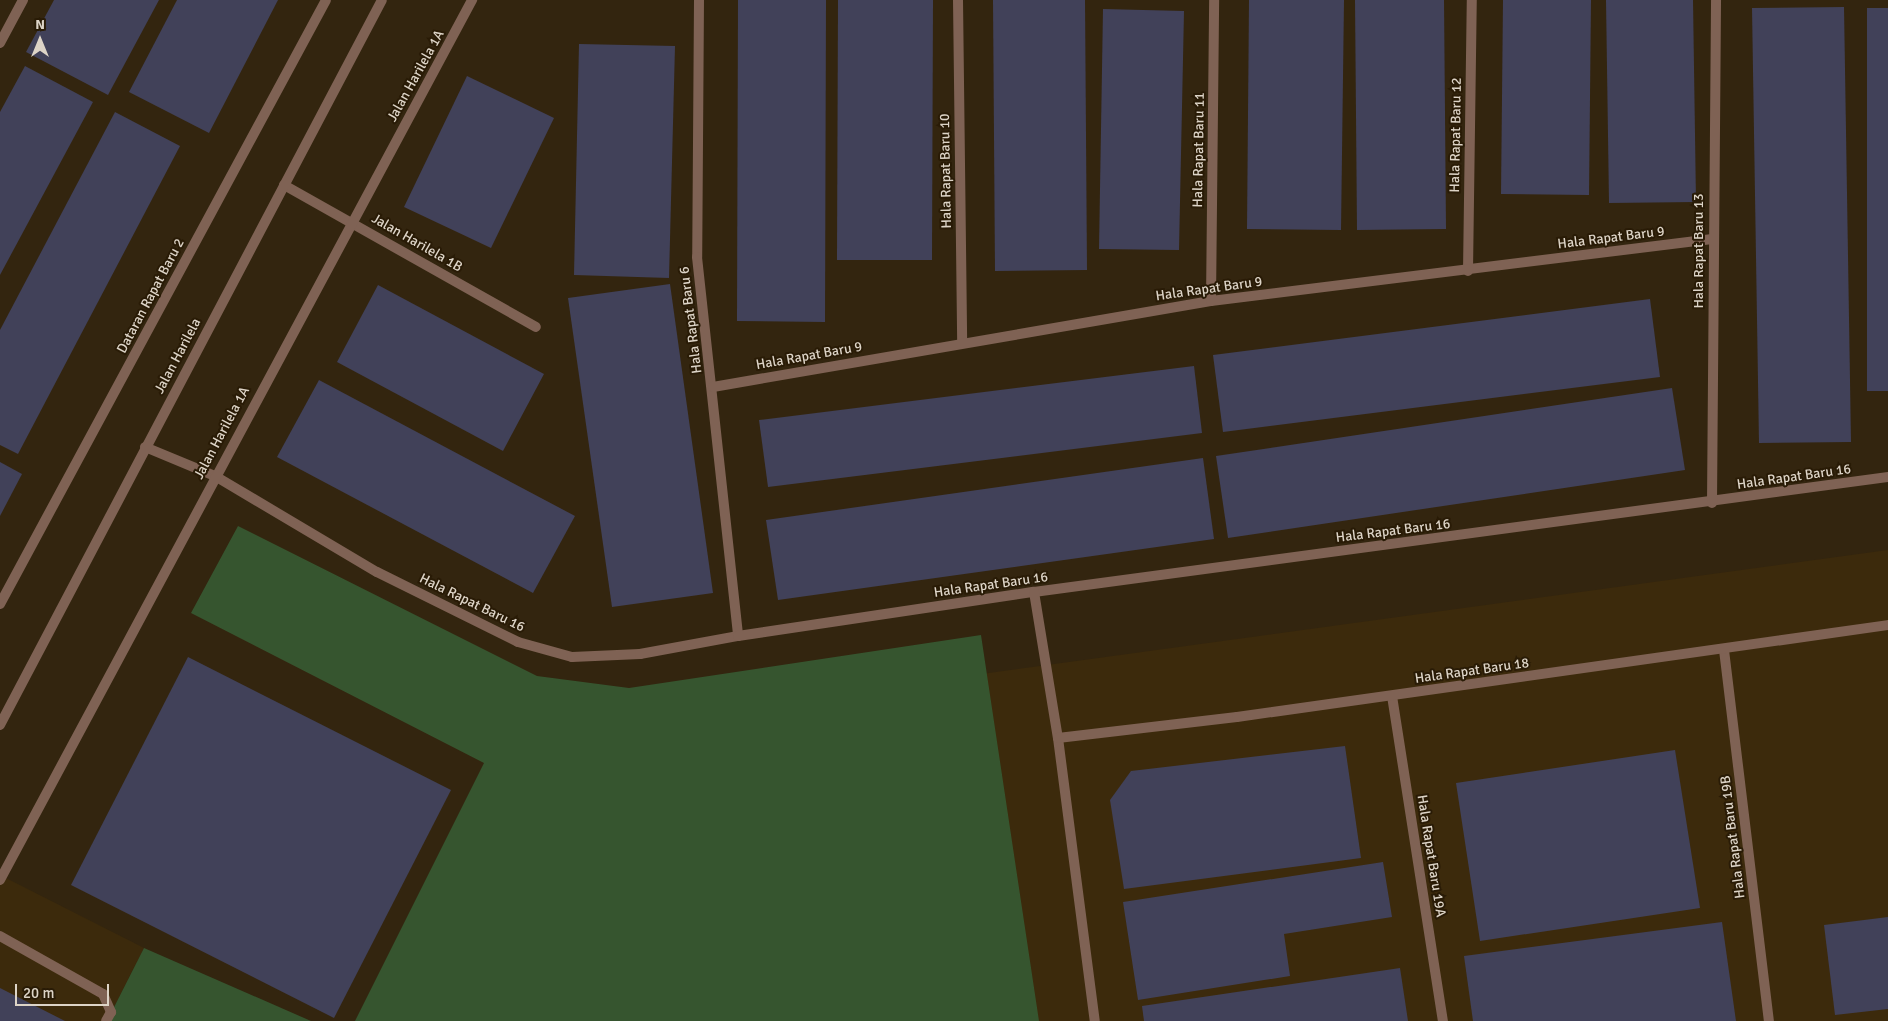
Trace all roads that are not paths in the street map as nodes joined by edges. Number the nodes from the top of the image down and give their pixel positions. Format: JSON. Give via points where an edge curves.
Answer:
{"nodes":[{"id":1,"x":23,"y":0,"type":"edge"},
{"id":2,"x":326,"y":0,"type":"edge"},
{"id":3,"x":382,"y":0,"type":"edge"},
{"id":4,"x":472,"y":0,"type":"edge"},
{"id":5,"x":698,"y":0,"type":"edge"},
{"id":6,"x":958,"y":0,"type":"edge"},
{"id":7,"x":1214,"y":0,"type":"edge"},
{"id":8,"x":1472,"y":0,"type":"edge"},
{"id":9,"x":1716,"y":0,"type":"edge"},
{"id":10,"x":0,"y":44,"type":"edge"},
{"id":11,"x":284,"y":185,"type":"junction"},
{"id":12,"x":352,"y":221,"type":"junction"},
{"id":13,"x":1712,"y":239,"type":"junction"},
{"id":14,"x":1468,"y":271,"type":"junction"},
{"id":15,"x":1211,"y":301,"type":"junction"},
{"id":16,"x":536,"y":327,"type":"dead end"},
{"id":17,"x":962,"y":342,"type":"junction"},
{"id":18,"x":712,"y":387,"type":"junction"},
{"id":19,"x":145,"y":446,"type":"junction"},
{"id":20,"x":215,"y":476,"type":"junction"},
{"id":21,"x":1888,"y":477,"type":"edge"},
{"id":22,"x":1712,"y":503,"type":"junction"},
{"id":23,"x":1034,"y":592,"type":"junction"},
{"id":24,"x":0,"y":604,"type":"edge"},
{"id":25,"x":1888,"y":625,"type":"edge"},
{"id":26,"x":738,"y":636,"type":"junction"},
{"id":27,"x":1724,"y":650,"type":"junction"},
{"id":28,"x":1392,"y":696,"type":"junction"},
{"id":29,"x":0,"y":725,"type":"edge"},
{"id":30,"x":1058,"y":738,"type":"junction"},
{"id":31,"x":0,"y":880,"type":"edge"},
{"id":32,"x":0,"y":936,"type":"edge"},
{"id":33,"x":106,"y":1021,"type":"edge"},
{"id":34,"x":1095,"y":1021,"type":"edge"},
{"id":35,"x":1443,"y":1021,"type":"edge"},
{"id":36,"x":1769,"y":1021,"type":"edge"}],
"edges":[{"from":1,"to":10,"type":"street"},
{"from":2,"to":24,"type":"street","name":"Dataran Rapat Baru 2"},
{"from":3,"to":11,"type":"street","name":"Jalan Harilela"},
{"from":4,"to":12,"type":"street","name":"Jalan Harilela 1A"},
{"from":5,"to":18,"type":"street","name":"Hala Rapat Baru 6","via":[[697,257]]},
{"from":6,"to":17,"type":"street","name":"Hala Rapat Baru 10"},
{"from":7,"to":15,"type":"street","name":"Hala Rapat Baru 11"},
{"from":8,"to":14,"type":"street","name":"Hala Rapat Baru 12"},
{"from":9,"to":13,"type":"street","name":"Hala Rapat Baru 13"},
{"from":11,"to":12,"type":"street","name":"Jalan Harilela 1B"},
{"from":11,"to":19,"type":"street","name":"Jalan Harilela"},
{"from":12,"to":16,"type":"street","name":"Jalan Harilela 1B"},
{"from":12,"to":20,"type":"street","name":"Jalan Harilela 1A"},
{"from":13,"to":14,"type":"street","name":"Hala Rapat Baru 9"},
{"from":13,"to":22,"type":"street","name":"Hala Rapat Baru 13"},
{"from":14,"to":15,"type":"street","name":"Hala Rapat Baru 9"},
{"from":15,"to":17,"type":"street","name":"Hala Rapat Baru 9"},
{"from":17,"to":18,"type":"street","name":"Hala Rapat Baru 9"},
{"from":18,"to":26,"type":"street","name":"Hala Rapat Baru 6"},
{"from":19,"to":20,"type":"street","name":"Hala Rapat Baru 16"},
{"from":19,"to":29,"type":"street","name":"Jalan Harilela"},
{"from":20,"to":26,"type":"street","name":"Hala Rapat Baru 16","via":[[377,572],[518,642],[572,657],[640,654]]},
{"from":20,"to":31,"type":"street","name":"Jalan Harilela 1A"},
{"from":21,"to":22,"type":"street","name":"Hala Rapat Baru 16"},
{"from":22,"to":23,"type":"street","name":"Hala Rapat Baru 16"},
{"from":23,"to":26,"type":"street","name":"Hala Rapat Baru 16"},
{"from":23,"to":30,"type":"street"},
{"from":25,"to":27,"type":"street","name":"Hala Rapat Baru 18"},
{"from":27,"to":28,"type":"street","name":"Hala Rapat Baru 18"},
{"from":27,"to":36,"type":"street","name":"Hala Rapat Baru 19B"},
{"from":28,"to":30,"type":"street","name":"Hala Rapat Baru 18"},
{"from":28,"to":35,"type":"street","name":"Hala Rapat Baru 19A"},
{"from":30,"to":34,"type":"street"},
{"from":32,"to":33,"type":"street","via":[[103,994],[111,1012]]}]}
